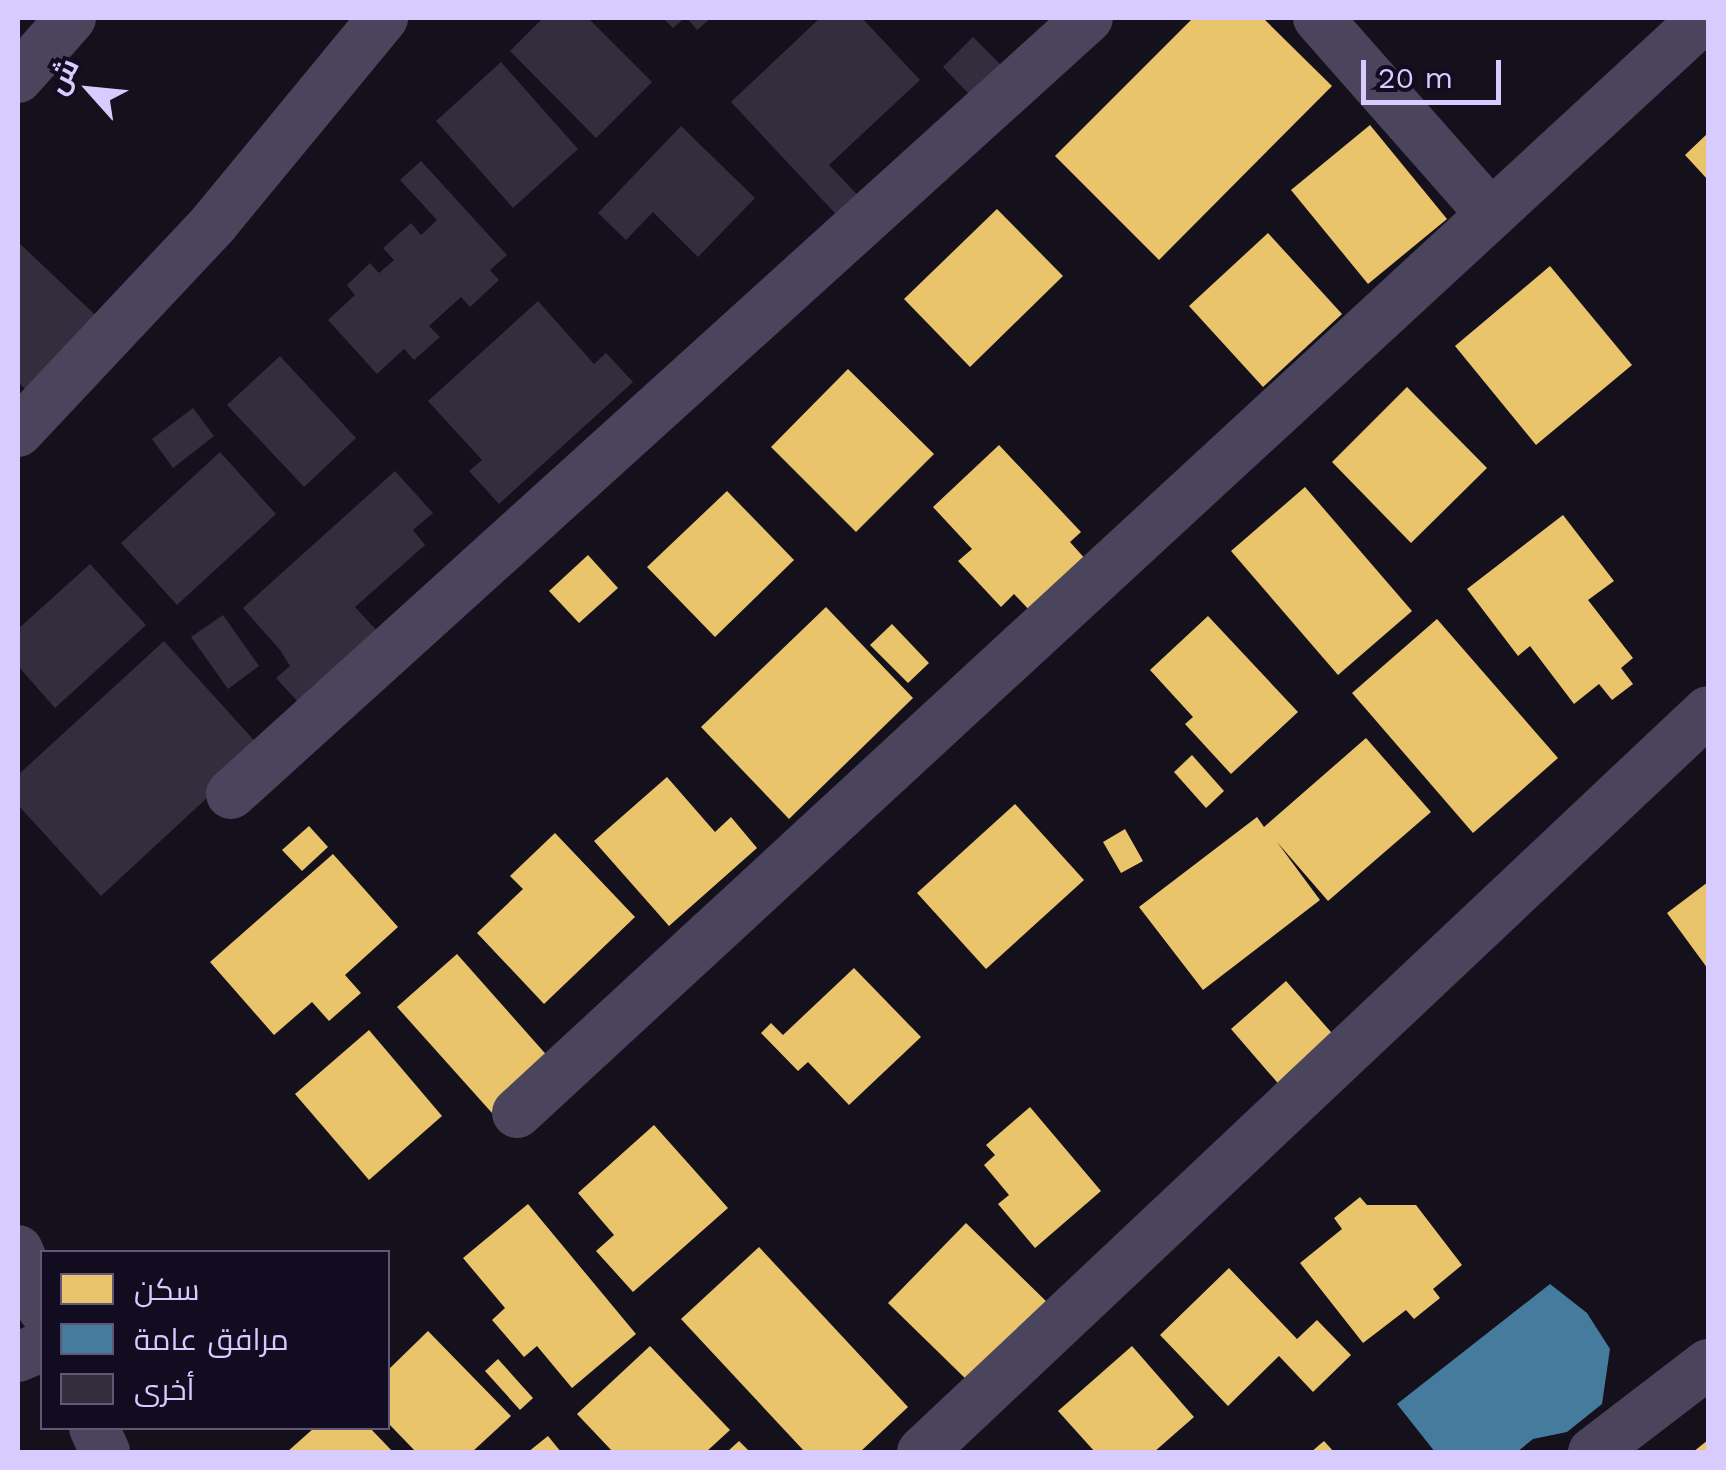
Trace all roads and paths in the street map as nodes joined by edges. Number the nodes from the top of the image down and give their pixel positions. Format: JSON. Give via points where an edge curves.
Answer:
{"nodes":[{"id":1,"x":72,"y":18,"type":"edge"},
{"id":2,"x":383,"y":18,"type":"edge"},
{"id":3,"x":1088,"y":18,"type":"edge"},
{"id":4,"x":1318,"y":18,"type":"edge"},
{"id":5,"x":1704,"y":18,"type":"edge"},
{"id":6,"x":18,"y":78,"type":"edge"},
{"id":7,"x":1489,"y":212,"type":"junction"},
{"id":8,"x":18,"y":432,"type":"edge"},
{"id":9,"x":1708,"y":711,"type":"edge"},
{"id":10,"x":231,"y":794,"type":"dead end"},
{"id":11,"x":516,"y":1113,"type":"dead end"},
{"id":12,"x":18,"y":1250,"type":"edge"},
{"id":13,"x":40,"y":1303,"type":"edge"},
{"id":14,"x":1708,"y":1364,"type":"edge"},
{"id":15,"x":922,"y":1452,"type":"edge"},
{"id":16,"x":1593,"y":1452,"type":"edge"}],
"edges":[{"from":1,"to":6,"type":"street"},
{"from":2,"to":8,"type":"street","via":[[214,224]]},
{"from":3,"to":10,"type":"street"},
{"from":4,"to":7,"type":"street"},
{"from":5,"to":7,"type":"street"},
{"from":7,"to":11,"type":"street"},
{"from":9,"to":15,"type":"street"},
{"from":12,"to":13,"type":"street"},
{"from":14,"to":16,"type":"street"}]}
